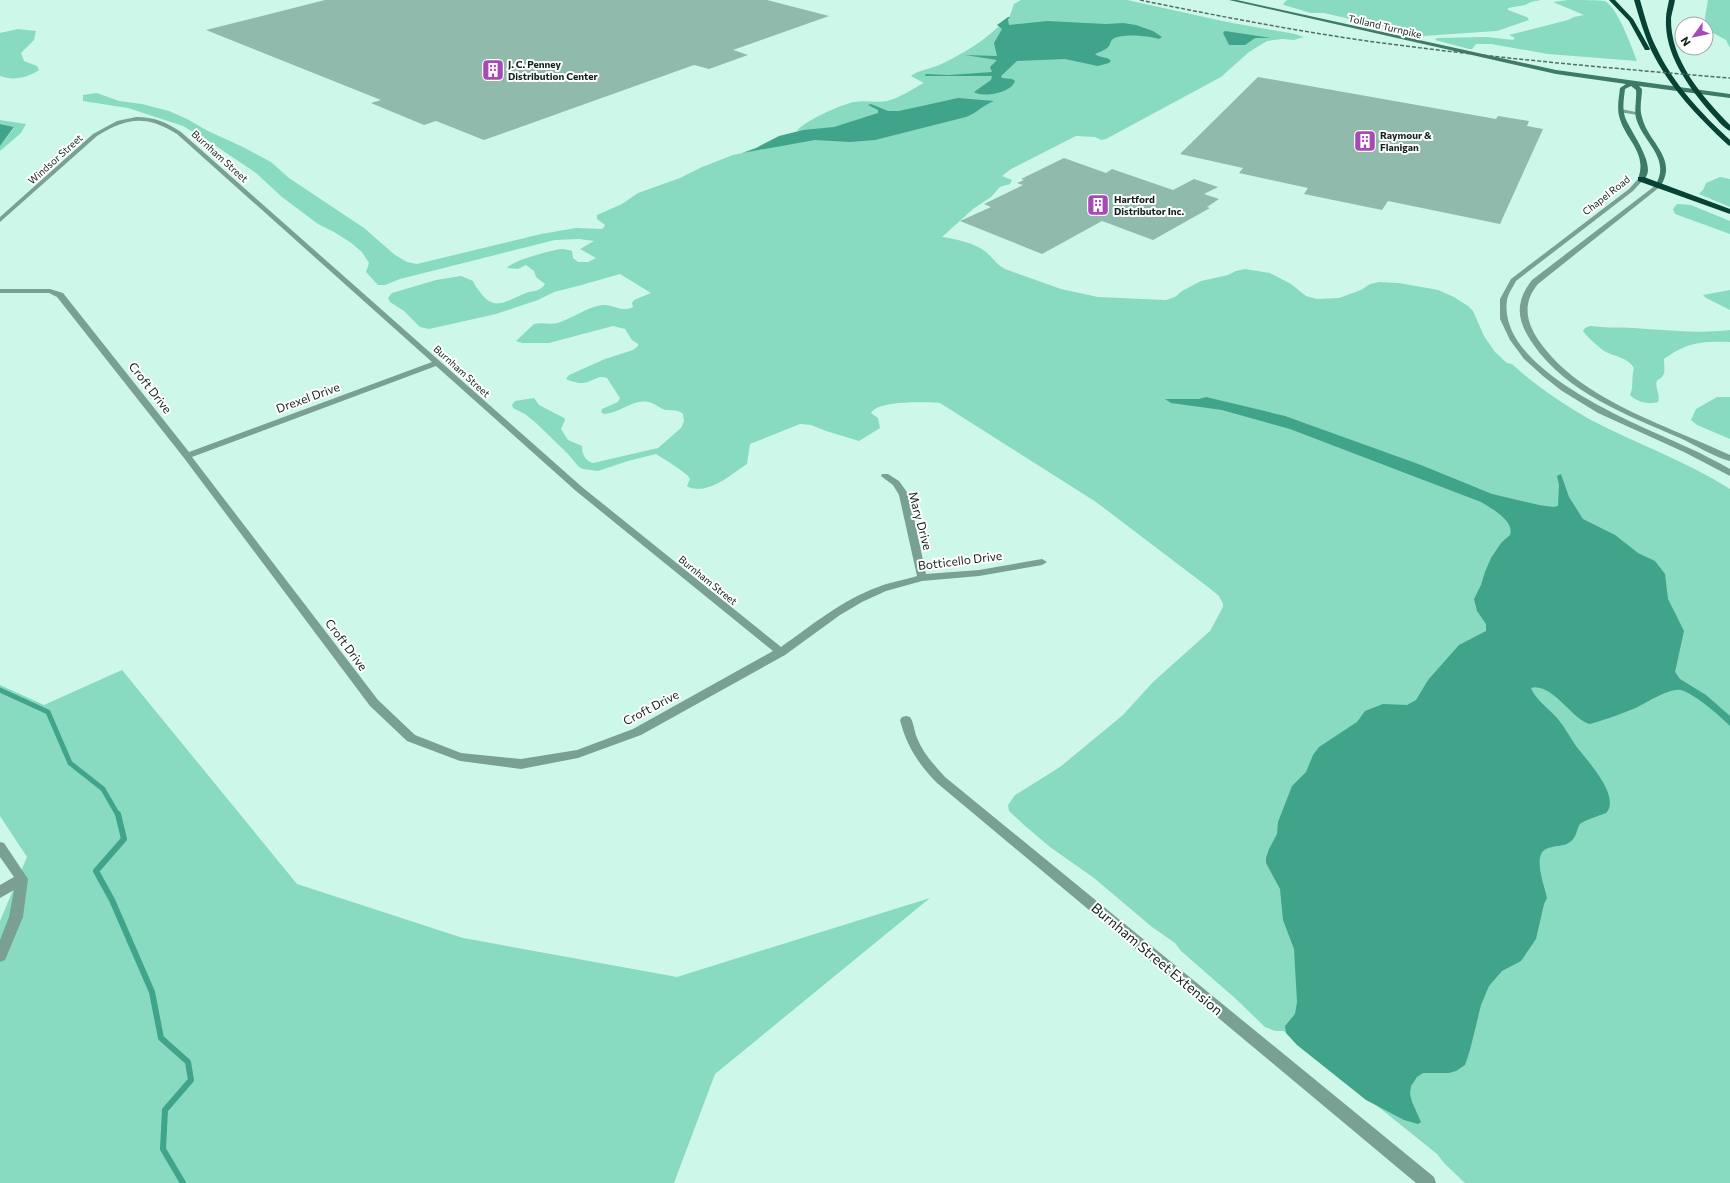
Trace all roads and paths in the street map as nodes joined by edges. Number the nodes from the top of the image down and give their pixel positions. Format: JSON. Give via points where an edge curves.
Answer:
{"nodes":[{"id":1,"x":1231,"y":0,"type":"edge"},
{"id":2,"x":1612,"y":0,"type":"edge"},
{"id":3,"x":1637,"y":0,"type":"edge"},
{"id":4,"x":1672,"y":0,"type":"edge"},
{"id":5,"x":1660,"y":61,"type":"junction"},
{"id":6,"x":1632,"y":83,"type":"junction"},
{"id":7,"x":1730,"y":96,"type":"edge"},
{"id":8,"x":1621,"y":111,"type":"junction"},
{"id":9,"x":1638,"y":113,"type":"junction"},
{"id":10,"x":126,"y":120,"type":"joint"},
{"id":11,"x":1730,"y":129,"type":"edge"},
{"id":12,"x":1730,"y":144,"type":"edge"},
{"id":13,"x":1641,"y":179,"type":"junction"},
{"id":14,"x":1658,"y":186,"type":"junction"},
{"id":15,"x":1730,"y":212,"type":"edge"},
{"id":16,"x":0,"y":220,"type":"edge"},
{"id":17,"x":1576,"y":231,"type":"junction"},
{"id":18,"x":1594,"y":236,"type":"junction"},
{"id":19,"x":1520,"y":273,"type":"junction"},
{"id":20,"x":1538,"y":279,"type":"junction"},
{"id":21,"x":0,"y":291,"type":"edge"},
{"id":22,"x":438,"y":363,"type":"junction"},
{"id":23,"x":187,"y":456,"type":"junction"},
{"id":24,"x":1730,"y":458,"type":"edge"},
{"id":25,"x":1730,"y":473,"type":"edge"},
{"id":26,"x":885,"y":476,"type":"dead end"},
{"id":27,"x":1042,"y":562,"type":"dead end"},
{"id":28,"x":922,"y":578,"type":"junction"},
{"id":29,"x":781,"y":652,"type":"junction"},
{"id":30,"x":906,"y":720,"type":"dead end"},
{"id":31,"x":0,"y":847,"type":"edge"},
{"id":32,"x":22,"y":879,"type":"junction"},
{"id":33,"x":0,"y":892,"type":"edge"},
{"id":34,"x":0,"y":956,"type":"edge"},
{"id":35,"x":1428,"y":1183,"type":"edge"}],
"edges":[{"from":1,"to":6,"type":"main road","name":"Tolland Turnpike","via":[[1556,72]]},
{"from":2,"to":5,"type":"highway","via":[[1631,20],[1648,51]]},
{"from":3,"to":5,"type":"highway"},
{"from":4,"to":11,"type":"highway","via":[[1669,29],[1681,65],[1709,106]]},
{"from":5,"to":12,"type":"highway","via":[[1691,103]]},
{"from":6,"to":7,"type":"main road","name":"Tolland Turnpike"},
{"from":6,"to":8,"type":"main road","name":"Chapel Road","via":[[1622,89]]},
{"from":6,"to":9,"type":"main road","via":[[1639,90]]},
{"from":8,"to":9,"type":"street"},
{"from":8,"to":13,"type":"main road","name":"Chapel Road","via":[[1644,159],[1645,168]]},
{"from":9,"to":14,"type":"main road","via":[[1663,166],[1662,180]]},
{"from":10,"to":16,"type":"street","name":"Windsor Street","via":[[115,123],[95,135]]},
{"from":10,"to":22,"type":"street","name":"Burnham Street","via":[[163,123],[179,133]]},
{"from":13,"to":14,"type":"highway"},
{"from":13,"to":17,"type":"street","name":"Chapel Road","via":[[1631,190]]},
{"from":14,"to":15,"type":"highway"},
{"from":14,"to":18,"type":"street"},
{"from":17,"to":18,"type":"street"},
{"from":17,"to":19,"type":"street","name":"Chapel Road"},
{"from":18,"to":20,"type":"street"},
{"from":19,"to":20,"type":"street"},
{"from":19,"to":25,"type":"street","name":"Chapel Road","via":[[1504,296],[1504,319],[1514,341],[1538,368],[1600,410]]},
{"from":20,"to":24,"type":"street","via":[[1526,295],[1523,314],[1532,336],[1550,360],[1614,405]]},
{"from":21,"to":23,"type":"street","name":"Croft Drive","via":[[50,291],[60,295]]},
{"from":22,"to":23,"type":"street","name":"Drexel Drive"},
{"from":22,"to":29,"type":"street","name":"Burnham Street","via":[[579,489]]},
{"from":23,"to":29,"type":"street","name":"Croft Drive","via":[[374,703],[411,738],[460,757],[521,764],[578,754],[637,732]]},
{"from":26,"to":28,"type":"street","name":"Mary Drive","via":[[896,484],[904,495]]},
{"from":27,"to":28,"type":"street","name":"Botticello Drive","via":[[979,573]]},
{"from":28,"to":29,"type":"street","name":"Botticello Drive","via":[[882,589],[858,600]]},
{"from":30,"to":35,"type":"street","name":"Burnham Street Extension","via":[[917,751],[941,780]]},
{"from":31,"to":32,"type":"street"},
{"from":32,"to":33,"type":"street"},
{"from":32,"to":34,"type":"street","via":[[16,916]]}]}
